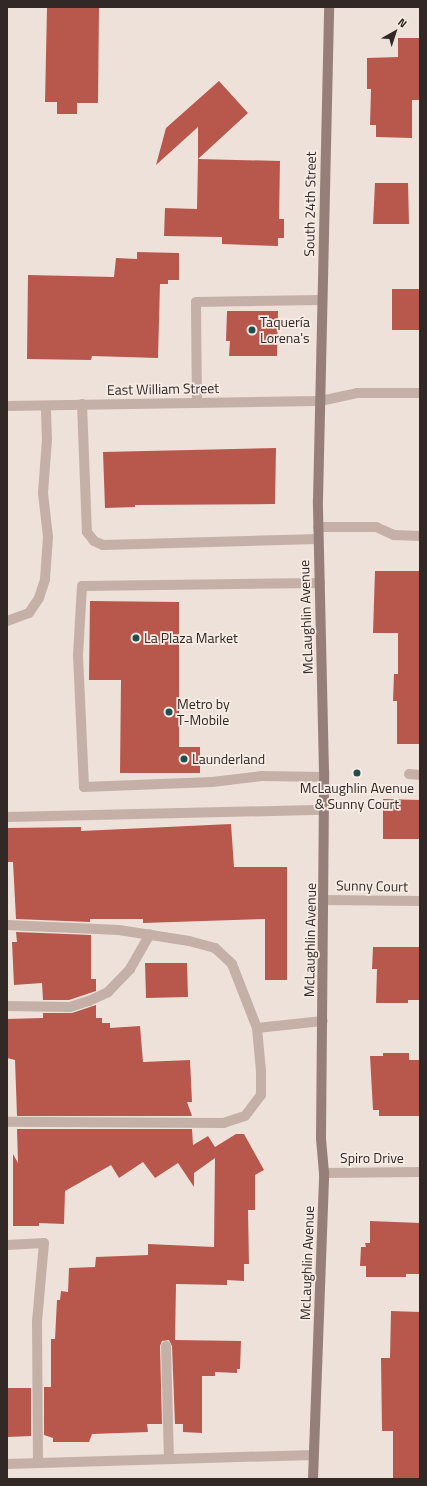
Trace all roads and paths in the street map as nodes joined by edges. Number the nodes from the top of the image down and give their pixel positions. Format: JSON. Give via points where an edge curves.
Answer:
{"nodes":[{"id":1,"x":329,"y":7,"type":"edge"},
{"id":2,"x":322,"y":300,"type":"junction"},
{"id":3,"x":420,"y":393,"type":"edge"},
{"id":4,"x":320,"y":401,"type":"junction"},
{"id":5,"x":197,"y":403,"type":"junction"},
{"id":6,"x":82,"y":404,"type":"junction"},
{"id":7,"x":7,"y":406,"type":"edge"},
{"id":8,"x":46,"y":406,"type":"junction"},
{"id":9,"x":318,"y":527,"type":"junction"},
{"id":10,"x":420,"y":536,"type":"edge"},
{"id":11,"x":318,"y":539,"type":"junction"},
{"id":12,"x":320,"y":584,"type":"junction"},
{"id":13,"x":7,"y":621,"type":"edge"},
{"id":14,"x":409,"y":774,"type":"dead end"},
{"id":15,"x":420,"y":774,"type":"edge"},
{"id":16,"x":324,"y":776,"type":"junction"},
{"id":17,"x":324,"y":810,"type":"junction"},
{"id":18,"x":7,"y":817,"type":"edge"},
{"id":19,"x":324,"y":900,"type":"junction"},
{"id":20,"x":420,"y":901,"type":"edge"},
{"id":21,"x":7,"y":925,"type":"edge"},
{"id":22,"x":150,"y":934,"type":"junction"},
{"id":23,"x":7,"y":1006,"type":"edge"},
{"id":24,"x":323,"y":1021,"type":"junction"},
{"id":25,"x":257,"y":1028,"type":"junction"},
{"id":26,"x":7,"y":1122,"type":"edge"},
{"id":27,"x":420,"y":1172,"type":"edge"},
{"id":28,"x":324,"y":1173,"type":"junction"},
{"id":29,"x":7,"y":1245,"type":"edge"},
{"id":30,"x":166,"y":1346,"type":"dead end"},
{"id":31,"x":314,"y":1455,"type":"junction"},
{"id":32,"x":169,"y":1459,"type":"junction"},
{"id":33,"x":38,"y":1463,"type":"junction"},
{"id":34,"x":7,"y":1464,"type":"edge"},
{"id":35,"x":313,"y":1479,"type":"edge"}],
"edges":[{"from":1,"to":2,"type":"main road","name":"South 24th Street"},
{"from":2,"to":4,"type":"main road","name":"South 24th Street"},
{"from":2,"to":5,"type":"street","via":[[196,302]]},
{"from":3,"to":4,"type":"street","name":"East William Street","via":[[357,393]]},
{"from":4,"to":5,"type":"street","name":"East William Street"},
{"from":4,"to":9,"type":"main road","name":"McLaughlin Avenue"},
{"from":5,"to":6,"type":"street","name":"East William Street"},
{"from":6,"to":8,"type":"street","name":"East William Street"},
{"from":6,"to":11,"type":"street","via":[[87,532],[94,541],[104,545]]},
{"from":7,"to":8,"type":"street","name":"East William Street"},
{"from":8,"to":13,"type":"street","via":[[47,440],[43,493],[48,537],[45,579],[39,598],[29,612]]},
{"from":9,"to":10,"type":"street","via":[[376,527],[394,535]]},
{"from":9,"to":11,"type":"main road","name":"McLaughlin Avenue"},
{"from":11,"to":12,"type":"main road","name":"McLaughlin Avenue"},
{"from":12,"to":16,"type":"main road","name":"McLaughlin Avenue"},
{"from":12,"to":16,"type":"street","via":[[82,586],[78,655],[84,787],[212,782],[262,776]]},
{"from":14,"to":15,"type":"street"},
{"from":16,"to":17,"type":"main road","name":"McLaughlin Avenue"},
{"from":17,"to":18,"type":"street"},
{"from":17,"to":19,"type":"main road","name":"McLaughlin Avenue"},
{"from":19,"to":20,"type":"street","name":"Sunny Court"},
{"from":19,"to":24,"type":"main road","name":"McLaughlin Avenue"},
{"from":21,"to":22,"type":"street","via":[[119,930]]},
{"from":22,"to":23,"type":"street","via":[[130,969],[108,992],[70,1007]]},
{"from":22,"to":25,"type":"street","via":[[189,940],[215,948],[232,964]]},
{"from":24,"to":25,"type":"street"},
{"from":24,"to":28,"type":"main road","name":"McLaughlin Avenue","via":[[321,1138]]},
{"from":25,"to":26,"type":"street","via":[[260,1095],[245,1116],[224,1123]]},
{"from":27,"to":28,"type":"street","name":"Spiro Drive"},
{"from":28,"to":31,"type":"main road","name":"McLaughlin Avenue"},
{"from":29,"to":33,"type":"street","via":[[44,1243],[37,1321]]},
{"from":30,"to":32,"type":"street"},
{"from":31,"to":32,"type":"street"},
{"from":31,"to":35,"type":"main road","name":"McLaughlin Avenue"},
{"from":32,"to":33,"type":"street"},
{"from":33,"to":34,"type":"street"}]}
